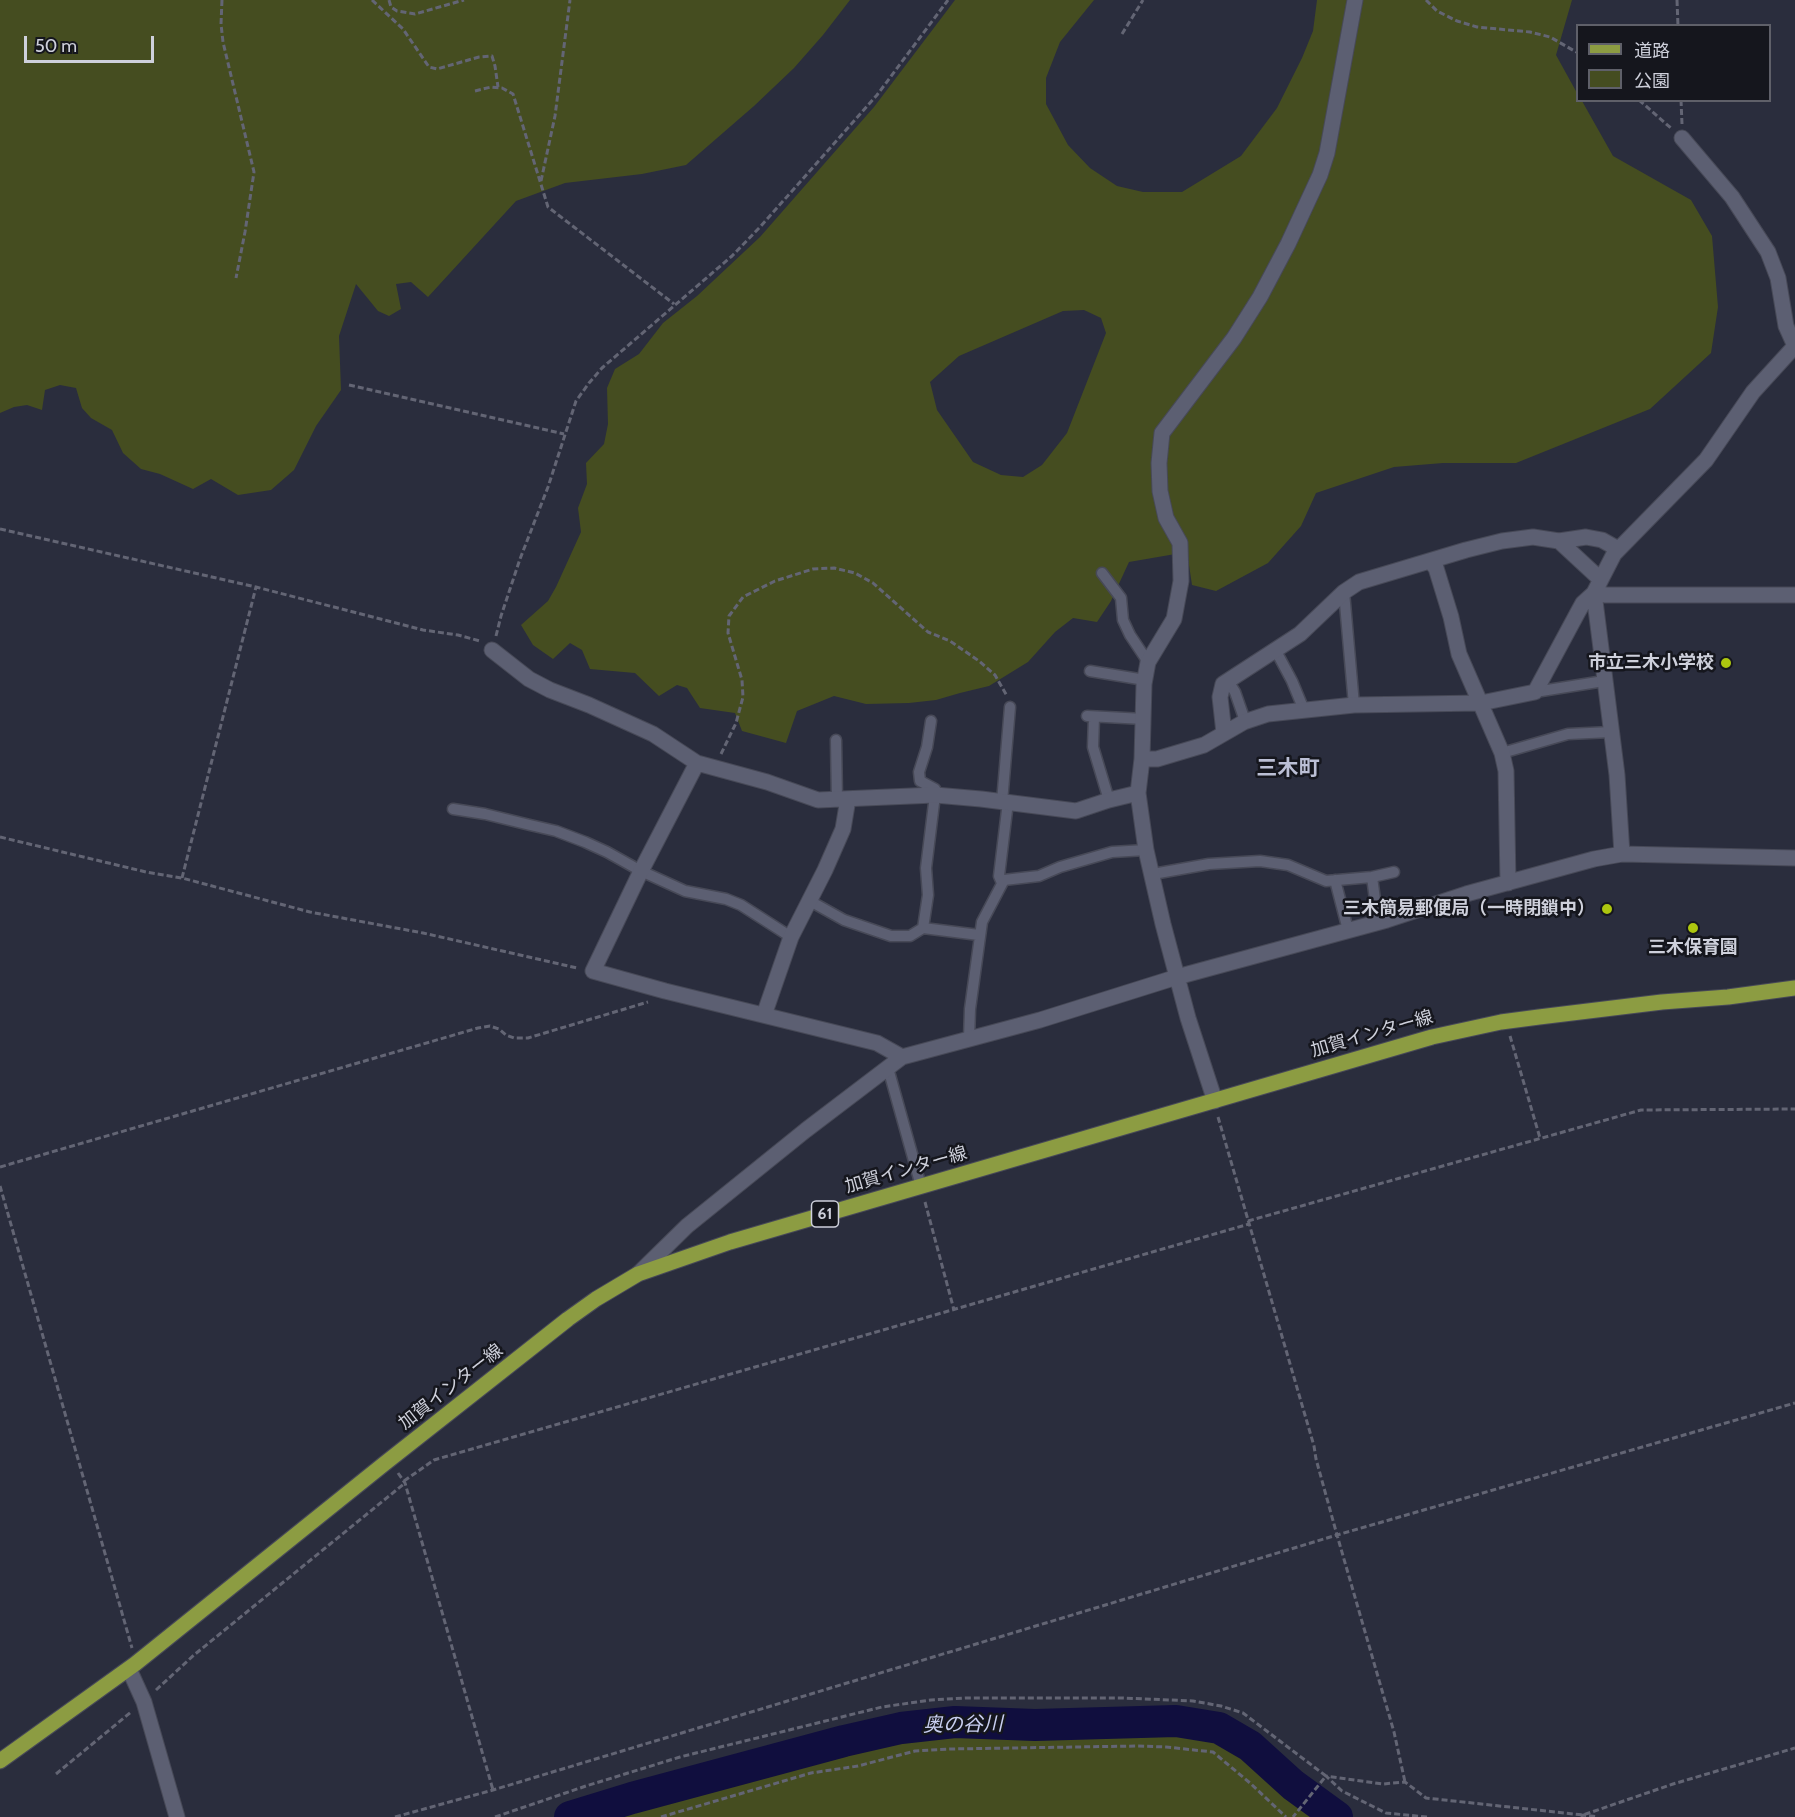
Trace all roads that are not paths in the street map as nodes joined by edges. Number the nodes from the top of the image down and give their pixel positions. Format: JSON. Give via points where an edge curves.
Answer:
{"nodes":[{"id":1,"x":1355,"y":0,"type":"edge"},
{"id":2,"x":1682,"y":138,"type":"road end"},
{"id":3,"x":1795,"y":346,"type":"edge"},
{"id":4,"x":1559,"y":541,"type":"junction"},
{"id":5,"x":1618,"y":549,"type":"junction"},
{"id":6,"x":1430,"y":561,"type":"junction"},
{"id":7,"x":1102,"y":573,"type":"dead end"},
{"id":8,"x":1597,"y":586,"type":"junction"},
{"id":9,"x":1344,"y":592,"type":"junction"},
{"id":10,"x":1795,"y":595,"type":"edge"},
{"id":11,"x":492,"y":650,"type":"road end"},
{"id":12,"x":1276,"y":651,"type":"junction"},
{"id":13,"x":1148,"y":662,"type":"junction"},
{"id":14,"x":1090,"y":671,"type":"dead end"},
{"id":15,"x":1145,"y":681,"type":"junction"},
{"id":16,"x":1228,"y":681,"type":"junction"},
{"id":17,"x":1604,"y":681,"type":"junction"},
{"id":18,"x":1535,"y":692,"type":"junction"},
{"id":19,"x":1481,"y":703,"type":"junction"},
{"id":20,"x":1354,"y":705,"type":"junction"},
{"id":21,"x":1010,"y":707,"type":"road end"},
{"id":22,"x":1304,"y":710,"type":"junction"},
{"id":23,"x":1144,"y":720,"type":"junction"},
{"id":24,"x":931,"y":722,"type":"dead end"},
{"id":25,"x":1244,"y":722,"type":"junction"},
{"id":26,"x":1611,"y":732,"type":"junction"},
{"id":27,"x":1224,"y":733,"type":"junction"},
{"id":28,"x":836,"y":740,"type":"dead end"},
{"id":29,"x":1502,"y":753,"type":"junction"},
{"id":30,"x":1142,"y":759,"type":"junction"},
{"id":31,"x":698,"y":763,"type":"junction"},
{"id":32,"x":1138,"y":793,"type":"junction"},
{"id":33,"x":936,"y":795,"type":"junction"},
{"id":34,"x":842,"y":800,"type":"junction"},
{"id":35,"x":1109,"y":800,"type":"junction"},
{"id":36,"x":1005,"y":802,"type":"junction"},
{"id":37,"x":453,"y":809,"type":"dead end"},
{"id":38,"x":1146,"y":850,"type":"junction"},
{"id":39,"x":1622,"y":854,"type":"junction"},
{"id":40,"x":1795,"y":858,"type":"edge"},
{"id":41,"x":641,"y":870,"type":"junction"},
{"id":42,"x":1394,"y":872,"type":"dead end"},
{"id":43,"x":1153,"y":874,"type":"junction"},
{"id":44,"x":1372,"y":877,"type":"junction"},
{"id":45,"x":1335,"y":880,"type":"junction"},
{"id":46,"x":1002,"y":883,"type":"junction"},
{"id":47,"x":1508,"y":883,"type":"junction"},
{"id":48,"x":810,"y":901,"type":"junction"},
{"id":49,"x":1378,"y":922,"type":"junction"},
{"id":50,"x":923,"y":928,"type":"junction"},
{"id":51,"x":1348,"y":930,"type":"junction"},
{"id":52,"x":979,"y":935,"type":"junction"},
{"id":53,"x":791,"y":937,"type":"junction"},
{"id":54,"x":1177,"y":977,"type":"junction"},
{"id":55,"x":1795,"y":987,"type":"edge"},
{"id":56,"x":764,"y":1015,"type":"junction"},
{"id":57,"x":969,"y":1039,"type":"junction"},
{"id":58,"x":902,"y":1057,"type":"junction"},
{"id":59,"x":888,"y":1068,"type":"junction"},
{"id":60,"x":1215,"y":1101,"type":"junction"},
{"id":61,"x":921,"y":1186,"type":"junction"},
{"id":62,"x":638,"y":1274,"type":"junction"},
{"id":63,"x":132,"y":1667,"type":"junction"},
{"id":64,"x":0,"y":1761,"type":"edge"},
{"id":65,"x":177,"y":1817,"type":"edge"}],
"edges":[{"from":1,"to":13,"type":"street","via":[[1320,175],[1260,297],[1162,433],[1160,491],[1166,518],[1180,543],[1181,581],[1174,619]]},
{"from":2,"to":3,"type":"street","via":[[1732,197],[1768,252],[1778,278],[1786,326]]},
{"from":3,"to":5,"type":"street","via":[[1753,392],[1706,460]]},
{"from":4,"to":5,"type":"street","via":[[1586,537]]},
{"from":4,"to":6,"type":"street","via":[[1533,537],[1502,541]]},
{"from":4,"to":8,"type":"street"},
{"from":5,"to":8,"type":"street"},
{"from":6,"to":9,"type":"street","via":[[1359,582]]},
{"from":6,"to":19,"type":"street","via":[[1436,568],[1459,654]]},
{"from":7,"to":13,"type":"lane","via":[[1121,598],[1123,620]]},
{"from":8,"to":10,"type":"street","via":[[1606,595]]},
{"from":8,"to":17,"type":"street"},
{"from":8,"to":18,"type":"street","via":[[1583,603]]},
{"from":9,"to":12,"type":"street"},
{"from":9,"to":20,"type":"lane"},
{"from":11,"to":31,"type":"street","via":[[529,679],[653,734]]},
{"from":12,"to":16,"type":"street"},
{"from":12,"to":22,"type":"lane"},
{"from":13,"to":15,"type":"street"},
{"from":14,"to":15,"type":"lane"},
{"from":15,"to":23,"type":"street"},
{"from":16,"to":25,"type":"lane"},
{"from":16,"to":27,"type":"street","via":[[1223,684],[1220,697]]},
{"from":17,"to":18,"type":"lane"},
{"from":17,"to":26,"type":"street"},
{"from":18,"to":19,"type":"street"},
{"from":19,"to":20,"type":"street"},
{"from":19,"to":29,"type":"street"},
{"from":20,"to":22,"type":"street"},
{"from":21,"to":36,"type":"lane"},
{"from":22,"to":25,"type":"street","via":[[1268,714]]},
{"from":23,"to":30,"type":"street"},
{"from":23,"to":35,"type":"lane","via":[[1090,717],[1093,747]]},
{"from":24,"to":33,"type":"lane","via":[[919,772],[920,781],[935,789]]},
{"from":25,"to":27,"type":"street"},
{"from":26,"to":29,"type":"lane","via":[[1568,734]]},
{"from":26,"to":39,"type":"street"},
{"from":27,"to":30,"type":"street","via":[[1204,745],[1157,759]]},
{"from":28,"to":34,"type":"lane"},
{"from":29,"to":47,"type":"street","via":[[1506,771]]},
{"from":30,"to":32,"type":"street"},
{"from":31,"to":34,"type":"street","via":[[818,800]]},
{"from":31,"to":41,"type":"street"},
{"from":32,"to":35,"type":"street"},
{"from":32,"to":38,"type":"street"},
{"from":33,"to":34,"type":"street"},
{"from":33,"to":36,"type":"street"},
{"from":33,"to":50,"type":"lane"},
{"from":34,"to":48,"type":"street","via":[[843,829]]},
{"from":35,"to":36,"type":"street","via":[[1076,811]]},
{"from":36,"to":46,"type":"lane","via":[[999,876]]},
{"from":37,"to":41,"type":"lane","via":[[556,831]]},
{"from":38,"to":43,"type":"street"},
{"from":38,"to":46,"type":"lane","via":[[1113,852],[1039,876]]},
{"from":39,"to":40,"type":"street"},
{"from":39,"to":47,"type":"street"},
{"from":41,"to":53,"type":"lane","via":[[685,891],[741,905]]},
{"from":41,"to":56,"type":"street","via":[[593,971]]},
{"from":42,"to":44,"type":"lane"},
{"from":43,"to":45,"type":"lane","via":[[1209,864],[1260,861]]},
{"from":43,"to":54,"type":"street"},
{"from":44,"to":45,"type":"lane"},
{"from":44,"to":49,"type":"lane"},
{"from":45,"to":51,"type":"lane"},
{"from":46,"to":52,"type":"lane"},
{"from":47,"to":49,"type":"street"},
{"from":48,"to":50,"type":"lane","via":[[844,920],[891,936],[910,936]]},
{"from":48,"to":53,"type":"street"},
{"from":49,"to":51,"type":"street"},
{"from":50,"to":52,"type":"lane"},
{"from":51,"to":54,"type":"street"},
{"from":52,"to":57,"type":"lane"},
{"from":53,"to":56,"type":"street"},
{"from":54,"to":57,"type":"street"},
{"from":54,"to":60,"type":"street"},
{"from":55,"to":60,"type":"main road","name":"加賀インター線","number":"61","via":[[1506,1021],[1432,1036]]},
{"from":56,"to":58,"type":"street","via":[[877,1043]]},
{"from":57,"to":58,"type":"street"},
{"from":58,"to":59,"type":"street"},
{"from":59,"to":61,"type":"lane"},
{"from":59,"to":62,"type":"street","via":[[695,1220]]},
{"from":60,"to":61,"type":"main road","name":"加賀インター線","number":"61"},
{"from":61,"to":62,"type":"main road","name":"加賀インター線","number":"61","via":[[730,1242]]},
{"from":62,"to":63,"type":"main road","name":"加賀インター線","number":"61","via":[[568,1319]]},
{"from":63,"to":64,"type":"main road","name":"加賀インター線","number":"61"},
{"from":63,"to":65,"type":"street"}]}
